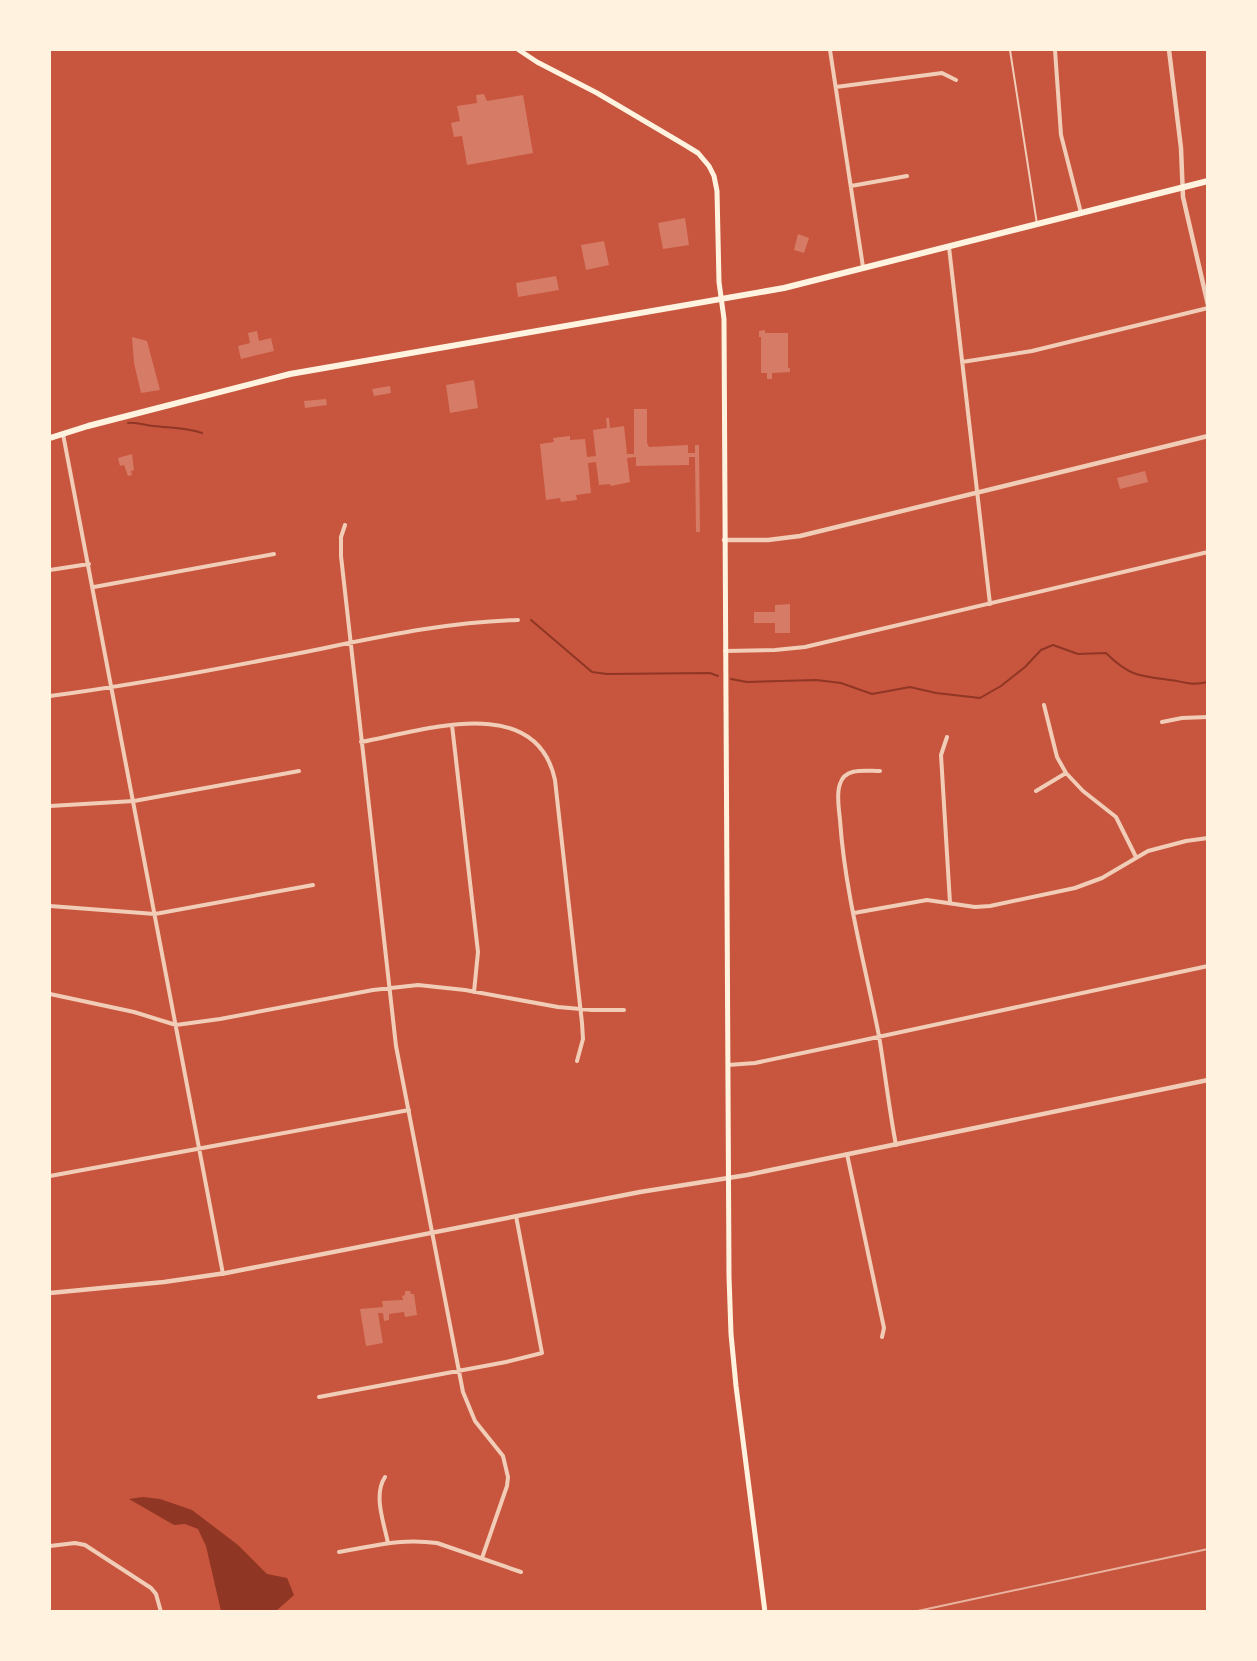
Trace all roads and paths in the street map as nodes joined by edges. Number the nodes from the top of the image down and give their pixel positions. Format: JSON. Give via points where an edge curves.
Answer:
{"nodes":[{"id":1,"x":519,"y":50,"type":"edge"},
{"id":2,"x":830,"y":50,"type":"edge"},
{"id":3,"x":1010,"y":50,"type":"edge"},
{"id":4,"x":1055,"y":50,"type":"edge"},
{"id":5,"x":1169,"y":50,"type":"edge"},
{"id":6,"x":956,"y":80,"type":"dead end"},
{"id":7,"x":836,"y":87,"type":"junction"},
{"id":8,"x":907,"y":176,"type":"dead end"},
{"id":9,"x":1208,"y":181,"type":"edge"},
{"id":10,"x":851,"y":186,"type":"junction"},
{"id":11,"x":1182,"y":187,"type":"junction"},
{"id":12,"x":1081,"y":213,"type":"junction"},
{"id":13,"x":1037,"y":224,"type":"junction"},
{"id":14,"x":949,"y":246,"type":"junction"},
{"id":15,"x":863,"y":267,"type":"junction"},
{"id":16,"x":722,"y":299,"type":"junction"},
{"id":17,"x":1208,"y":307,"type":"edge"},
{"id":18,"x":962,"y":362,"type":"junction"},
{"id":19,"x":63,"y":433,"type":"junction"},
{"id":20,"x":1208,"y":436,"type":"edge"},
{"id":21,"x":50,"y":438,"type":"edge"},
{"id":22,"x":977,"y":492,"type":"junction"},
{"id":23,"x":345,"y":525,"type":"dead end"},
{"id":24,"x":724,"y":540,"type":"junction"},
{"id":25,"x":1208,"y":552,"type":"edge"},
{"id":26,"x":274,"y":554,"type":"dead end"},
{"id":27,"x":89,"y":564,"type":"junction"},
{"id":28,"x":50,"y":570,"type":"edge"},
{"id":29,"x":94,"y":587,"type":"junction"},
{"id":30,"x":990,"y":604,"type":"junction"},
{"id":31,"x":518,"y":621,"type":"dead end"},
{"id":32,"x":350,"y":643,"type":"junction"},
{"id":33,"x":724,"y":651,"type":"junction"},
{"id":34,"x":112,"y":687,"type":"junction"},
{"id":35,"x":50,"y":696,"type":"edge"},
{"id":36,"x":1044,"y":705,"type":"dead end"},
{"id":37,"x":1208,"y":717,"type":"edge"},
{"id":38,"x":1162,"y":722,"type":"dead end"},
{"id":39,"x":452,"y":725,"type":"junction"},
{"id":40,"x":947,"y":737,"type":"dead end"},
{"id":41,"x":361,"y":742,"type":"junction"},
{"id":42,"x":299,"y":771,"type":"dead end"},
{"id":43,"x":880,"y":771,"type":"dead end"},
{"id":44,"x":1066,"y":773,"type":"junction"},
{"id":45,"x":1036,"y":791,"type":"dead end"},
{"id":46,"x":134,"y":801,"type":"junction"},
{"id":47,"x":50,"y":806,"type":"edge"},
{"id":48,"x":1208,"y":838,"type":"edge"},
{"id":49,"x":1136,"y":857,"type":"junction"},
{"id":50,"x":313,"y":885,"type":"dead end"},
{"id":51,"x":950,"y":903,"type":"junction"},
{"id":52,"x":50,"y":906,"type":"edge"},
{"id":53,"x":854,"y":913,"type":"junction"},
{"id":54,"x":155,"y":914,"type":"junction"},
{"id":55,"x":1208,"y":966,"type":"edge"},
{"id":56,"x":388,"y":988,"type":"junction"},
{"id":57,"x":474,"y":992,"type":"junction"},
{"id":58,"x":50,"y":994,"type":"edge"},
{"id":59,"x":580,"y":1009,"type":"junction"},
{"id":60,"x":624,"y":1011,"type":"dead end"},
{"id":61,"x":176,"y":1025,"type":"junction"},
{"id":62,"x":879,"y":1036,"type":"junction"},
{"id":63,"x":577,"y":1061,"type":"dead end"},
{"id":64,"x":728,"y":1065,"type":"junction"},
{"id":65,"x":1208,"y":1080,"type":"edge"},
{"id":66,"x":409,"y":1110,"type":"junction"},
{"id":67,"x":896,"y":1145,"type":"junction"},
{"id":68,"x":199,"y":1148,"type":"junction"},
{"id":69,"x":847,"y":1154,"type":"junction"},
{"id":70,"x":50,"y":1176,"type":"edge"},
{"id":71,"x":729,"y":1178,"type":"junction"},
{"id":72,"x":516,"y":1216,"type":"junction"},
{"id":73,"x":432,"y":1233,"type":"junction"},
{"id":74,"x":223,"y":1274,"type":"junction"},
{"id":75,"x":50,"y":1293,"type":"edge"},
{"id":76,"x":882,"y":1337,"type":"dead end"},
{"id":77,"x":459,"y":1371,"type":"junction"},
{"id":78,"x":319,"y":1398,"type":"dead end"},
{"id":79,"x":385,"y":1477,"type":"dead end"},
{"id":80,"x":388,"y":1543,"type":"junction"},
{"id":81,"x":50,"y":1546,"type":"edge"},
{"id":82,"x":339,"y":1552,"type":"dead end"},
{"id":83,"x":482,"y":1558,"type":"junction"},
{"id":84,"x":521,"y":1572,"type":"dead end"},
{"id":85,"x":161,"y":1611,"type":"edge"},
{"id":86,"x":765,"y":1611,"type":"edge"}],
"edges":[{"from":1,"to":16,"type":"main road","via":[[704,159],[717,186]]},
{"from":2,"to":7,"type":"street"},
{"from":3,"to":13,"type":"lane"},
{"from":4,"to":12,"type":"street","via":[[1061,135]]},
{"from":5,"to":11,"type":"street"},
{"from":6,"to":7,"type":"street","via":[[942,73]]},
{"from":7,"to":10,"type":"street"},
{"from":8,"to":10,"type":"street"},
{"from":9,"to":11,"type":"main road"},
{"from":10,"to":15,"type":"street"},
{"from":11,"to":12,"type":"main road"},
{"from":11,"to":17,"type":"street"},
{"from":12,"to":13,"type":"main road"},
{"from":13,"to":14,"type":"main road"},
{"from":14,"to":15,"type":"main road"},
{"from":14,"to":18,"type":"street"},
{"from":15,"to":16,"type":"main road"},
{"from":16,"to":19,"type":"main road","via":[[321,368]]},
{"from":16,"to":24,"type":"main road"},
{"from":17,"to":18,"type":"street","via":[[1032,351]]},
{"from":18,"to":22,"type":"street"},
{"from":19,"to":21,"type":"main road"},
{"from":19,"to":27,"type":"street"},
{"from":20,"to":22,"type":"street"},
{"from":22,"to":24,"type":"street","via":[[800,536]]},
{"from":22,"to":30,"type":"street"},
{"from":23,"to":32,"type":"street","via":[[340,556]]},
{"from":24,"to":33,"type":"main road"},
{"from":25,"to":30,"type":"street"},
{"from":26,"to":29,"type":"street"},
{"from":27,"to":28,"type":"street"},
{"from":27,"to":29,"type":"street"},
{"from":29,"to":34,"type":"street"},
{"from":30,"to":33,"type":"street","via":[[805,647]]},
{"from":31,"to":32,"type":"street","via":[[447,627]]},
{"from":32,"to":34,"type":"street"},
{"from":32,"to":41,"type":"street"},
{"from":33,"to":64,"type":"main road"},
{"from":34,"to":35,"type":"street"},
{"from":34,"to":46,"type":"street"},
{"from":36,"to":44,"type":"street","via":[[1057,757]]},
{"from":37,"to":38,"type":"street"},
{"from":39,"to":41,"type":"street"},
{"from":39,"to":57,"type":"street","via":[[478,952]]},
{"from":39,"to":59,"type":"street","via":[[491,723],[513,729],[540,747],[552,768]]},
{"from":40,"to":51,"type":"street","via":[[941,755]]},
{"from":41,"to":56,"type":"street"},
{"from":42,"to":46,"type":"street"},
{"from":43,"to":53,"type":"street","via":[[853,771],[839,787],[843,855]]},
{"from":44,"to":45,"type":"street"},
{"from":44,"to":49,"type":"street","via":[[1116,817]]},
{"from":46,"to":47,"type":"street"},
{"from":46,"to":54,"type":"street"},
{"from":48,"to":49,"type":"street"},
{"from":49,"to":51,"type":"street","via":[[1102,878],[1075,888],[990,906]]},
{"from":50,"to":54,"type":"street"},
{"from":51,"to":53,"type":"street","via":[[919,900]]},
{"from":52,"to":54,"type":"street"},
{"from":53,"to":62,"type":"street"},
{"from":54,"to":61,"type":"street"},
{"from":55,"to":62,"type":"street"},
{"from":56,"to":57,"type":"street","via":[[428,986]]},
{"from":56,"to":61,"type":"street"},
{"from":56,"to":66,"type":"street"},
{"from":57,"to":59,"type":"street"},
{"from":58,"to":61,"type":"street","via":[[134,1011]]},
{"from":59,"to":60,"type":"street"},
{"from":59,"to":63,"type":"street","via":[[583,1039]]},
{"from":61,"to":68,"type":"street"},
{"from":62,"to":64,"type":"street","via":[[755,1063]]},
{"from":62,"to":67,"type":"street"},
{"from":64,"to":71,"type":"main road"},
{"from":65,"to":67,"type":"street"},
{"from":66,"to":68,"type":"street"},
{"from":66,"to":73,"type":"street"},
{"from":67,"to":69,"type":"street"},
{"from":68,"to":70,"type":"street"},
{"from":68,"to":74,"type":"street"},
{"from":69,"to":71,"type":"street"},
{"from":69,"to":76,"type":"street","via":[[884,1328]]},
{"from":71,"to":72,"type":"street"},
{"from":71,"to":86,"type":"main road","via":[[731,1334]]},
{"from":72,"to":73,"type":"street"},
{"from":72,"to":77,"type":"street","via":[[541,1354]]},
{"from":73,"to":74,"type":"street"},
{"from":73,"to":77,"type":"street"},
{"from":74,"to":75,"type":"street"},
{"from":77,"to":78,"type":"street"},
{"from":77,"to":83,"type":"street","via":[[470,1412],[503,1456],[508,1477]]},
{"from":79,"to":80,"type":"street","via":[[380,1498]]},
{"from":80,"to":82,"type":"street"},
{"from":80,"to":83,"type":"street","via":[[437,1543]]},
{"from":81,"to":85,"type":"street","via":[[84,1545],[151,1588]]},
{"from":83,"to":84,"type":"street"}]}
